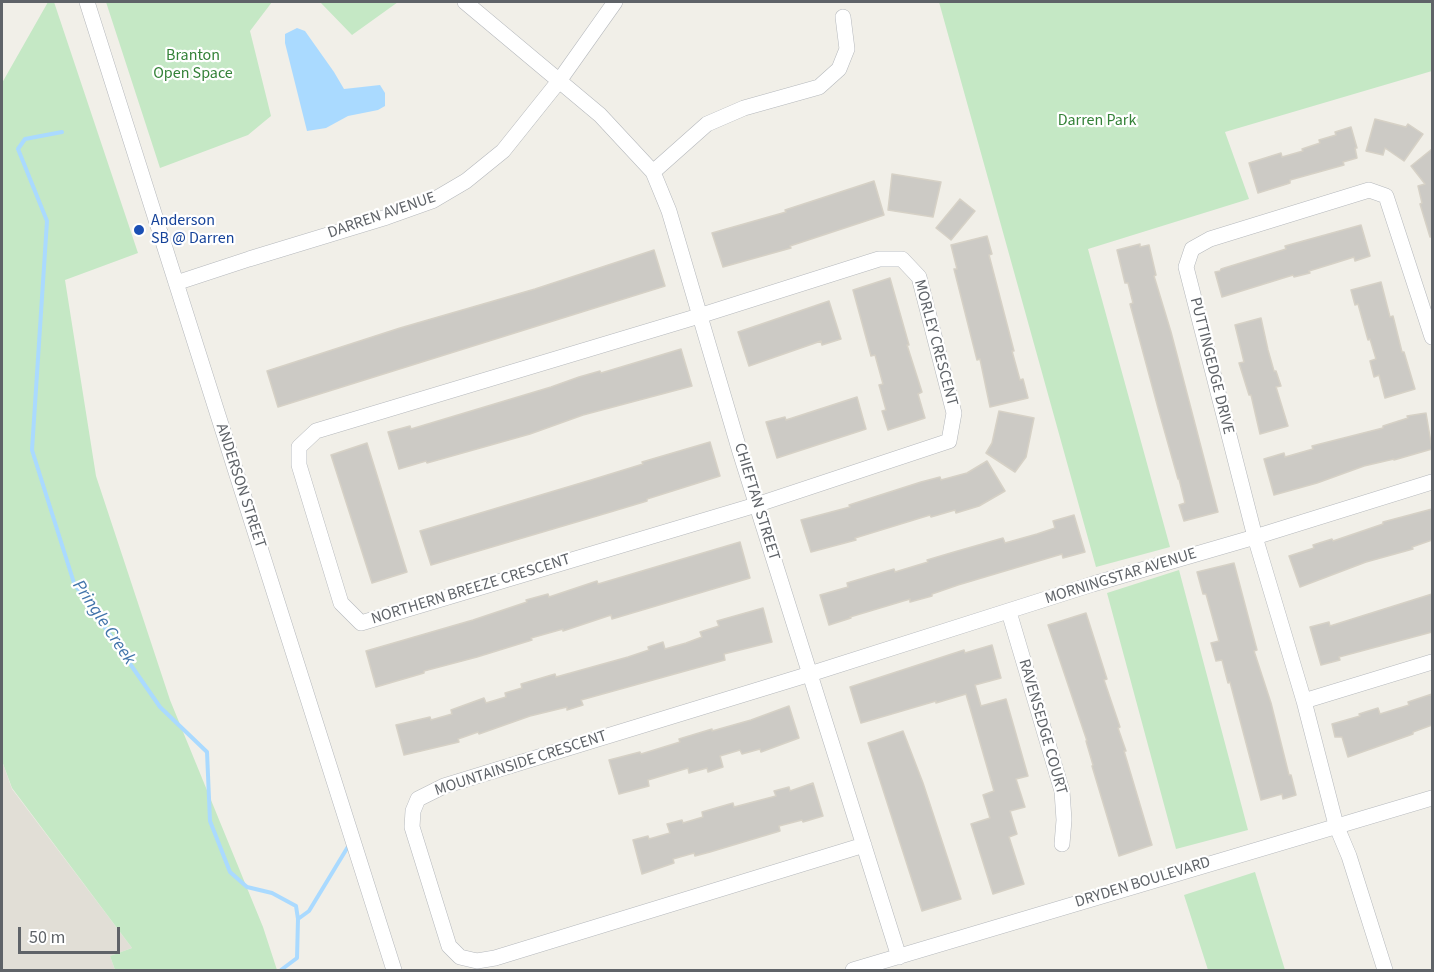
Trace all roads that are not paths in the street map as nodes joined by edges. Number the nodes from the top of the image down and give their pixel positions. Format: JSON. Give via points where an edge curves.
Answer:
{"nodes":[{"id":1,"x":87,"y":2,"type":"edge"},
{"id":2,"x":465,"y":2,"type":"edge"},
{"id":3,"x":615,"y":2,"type":"edge"},
{"id":4,"x":843,"y":17,"type":"dead end"},
{"id":5,"x":559,"y":81,"type":"junction"},
{"id":6,"x":653,"y":172,"type":"junction"},
{"id":7,"x":176,"y":283,"type":"junction"},
{"id":8,"x":699,"y":316,"type":"junction"},
{"id":9,"x":1432,"y":337,"type":"edge"},
{"id":10,"x":1432,"y":482,"type":"edge"},
{"id":11,"x":756,"y":505,"type":"junction"},
{"id":12,"x":1255,"y":537,"type":"junction"},
{"id":13,"x":1009,"y":612,"type":"junction"},
{"id":14,"x":1432,"y":662,"type":"edge"},
{"id":15,"x":810,"y":674,"type":"junction"},
{"id":16,"x":1304,"y":701,"type":"junction"},
{"id":17,"x":1432,"y":798,"type":"edge"},
{"id":18,"x":1336,"y":825,"type":"junction"},
{"id":19,"x":1062,"y":844,"type":"dead end"},
{"id":20,"x":864,"y":845,"type":"junction"},
{"id":21,"x":899,"y":957,"type":"junction"},
{"id":22,"x":394,"y":970,"type":"edge"},
{"id":23,"x":853,"y":970,"type":"edge"},
{"id":24,"x":1385,"y":970,"type":"edge"}],
"edges":[{"from":1,"to":7,"type":"street","name":"ANDERSON STREET"},
{"from":2,"to":5,"type":"street","name":"CHIEFTAN STREET"},
{"from":3,"to":5,"type":"street","name":"DARREN AVENUE"},
{"from":4,"to":6,"type":"street","via":[[848,49],[839,69],[819,87],[744,108],[707,124]]},
{"from":5,"to":6,"type":"street","name":"CHIEFTAN STREET","via":[[600,115]]},
{"from":5,"to":7,"type":"street","name":"DARREN AVENUE","via":[[503,151],[466,181],[432,201]]},
{"from":6,"to":8,"type":"street","name":"CHIEFTAN STREET","via":[[669,211]]},
{"from":7,"to":22,"type":"street","name":"ANDERSON STREET"},
{"from":8,"to":11,"type":"street","name":"CHIEFTAN STREET"},
{"from":8,"to":11,"type":"street","name":"MORLEY CRESCENT","via":[[879,259],[902,259],[919,277],[954,414],[949,441]]},
{"from":8,"to":11,"type":"street","name":"NORTHERN BREEZE CRESCENT","via":[[316,431],[299,447],[298,465],[341,603],[361,623]]},
{"from":9,"to":12,"type":"street","name":"PUTTINGEDGE DRIVE","via":[[1386,196],[1369,190],[1219,236],[1192,249],[1186,267]]},
{"from":10,"to":12,"type":"street","name":"MORNINGSTAR AVENUE"},
{"from":11,"to":15,"type":"street","name":"CHIEFTAN STREET"},
{"from":12,"to":13,"type":"street","name":"MORNINGSTAR AVENUE"},
{"from":12,"to":16,"type":"street","name":"PUTTINGEDGE DRIVE"},
{"from":13,"to":15,"type":"street","name":"MORNINGSTAR AVENUE"},
{"from":13,"to":19,"type":"street","name":"RAVENSEDGE COURT","via":[[1062,791]]},
{"from":14,"to":16,"type":"street"},
{"from":15,"to":20,"type":"street","name":"CHIEFTAN STREET"},
{"from":15,"to":20,"type":"street","name":"MOUNTAINSIDE CRESCENT","via":[[444,786],[418,799],[412,827],[449,946],[460,957],[477,961],[495,958]]},
{"from":16,"to":18,"type":"street","name":"PUTTINGEDGE DRIVE"},
{"from":17,"to":18,"type":"street","name":"DRYDEN BOULEVARD"},
{"from":18,"to":21,"type":"street","name":"DRYDEN BOULEVARD"},
{"from":18,"to":24,"type":"street","name":"PUTTINGEDGE DRIVE"},
{"from":20,"to":21,"type":"street","name":"CHIEFTAN STREET"},
{"from":21,"to":23,"type":"street","name":"DRYDEN BOULEVARD"}]}
